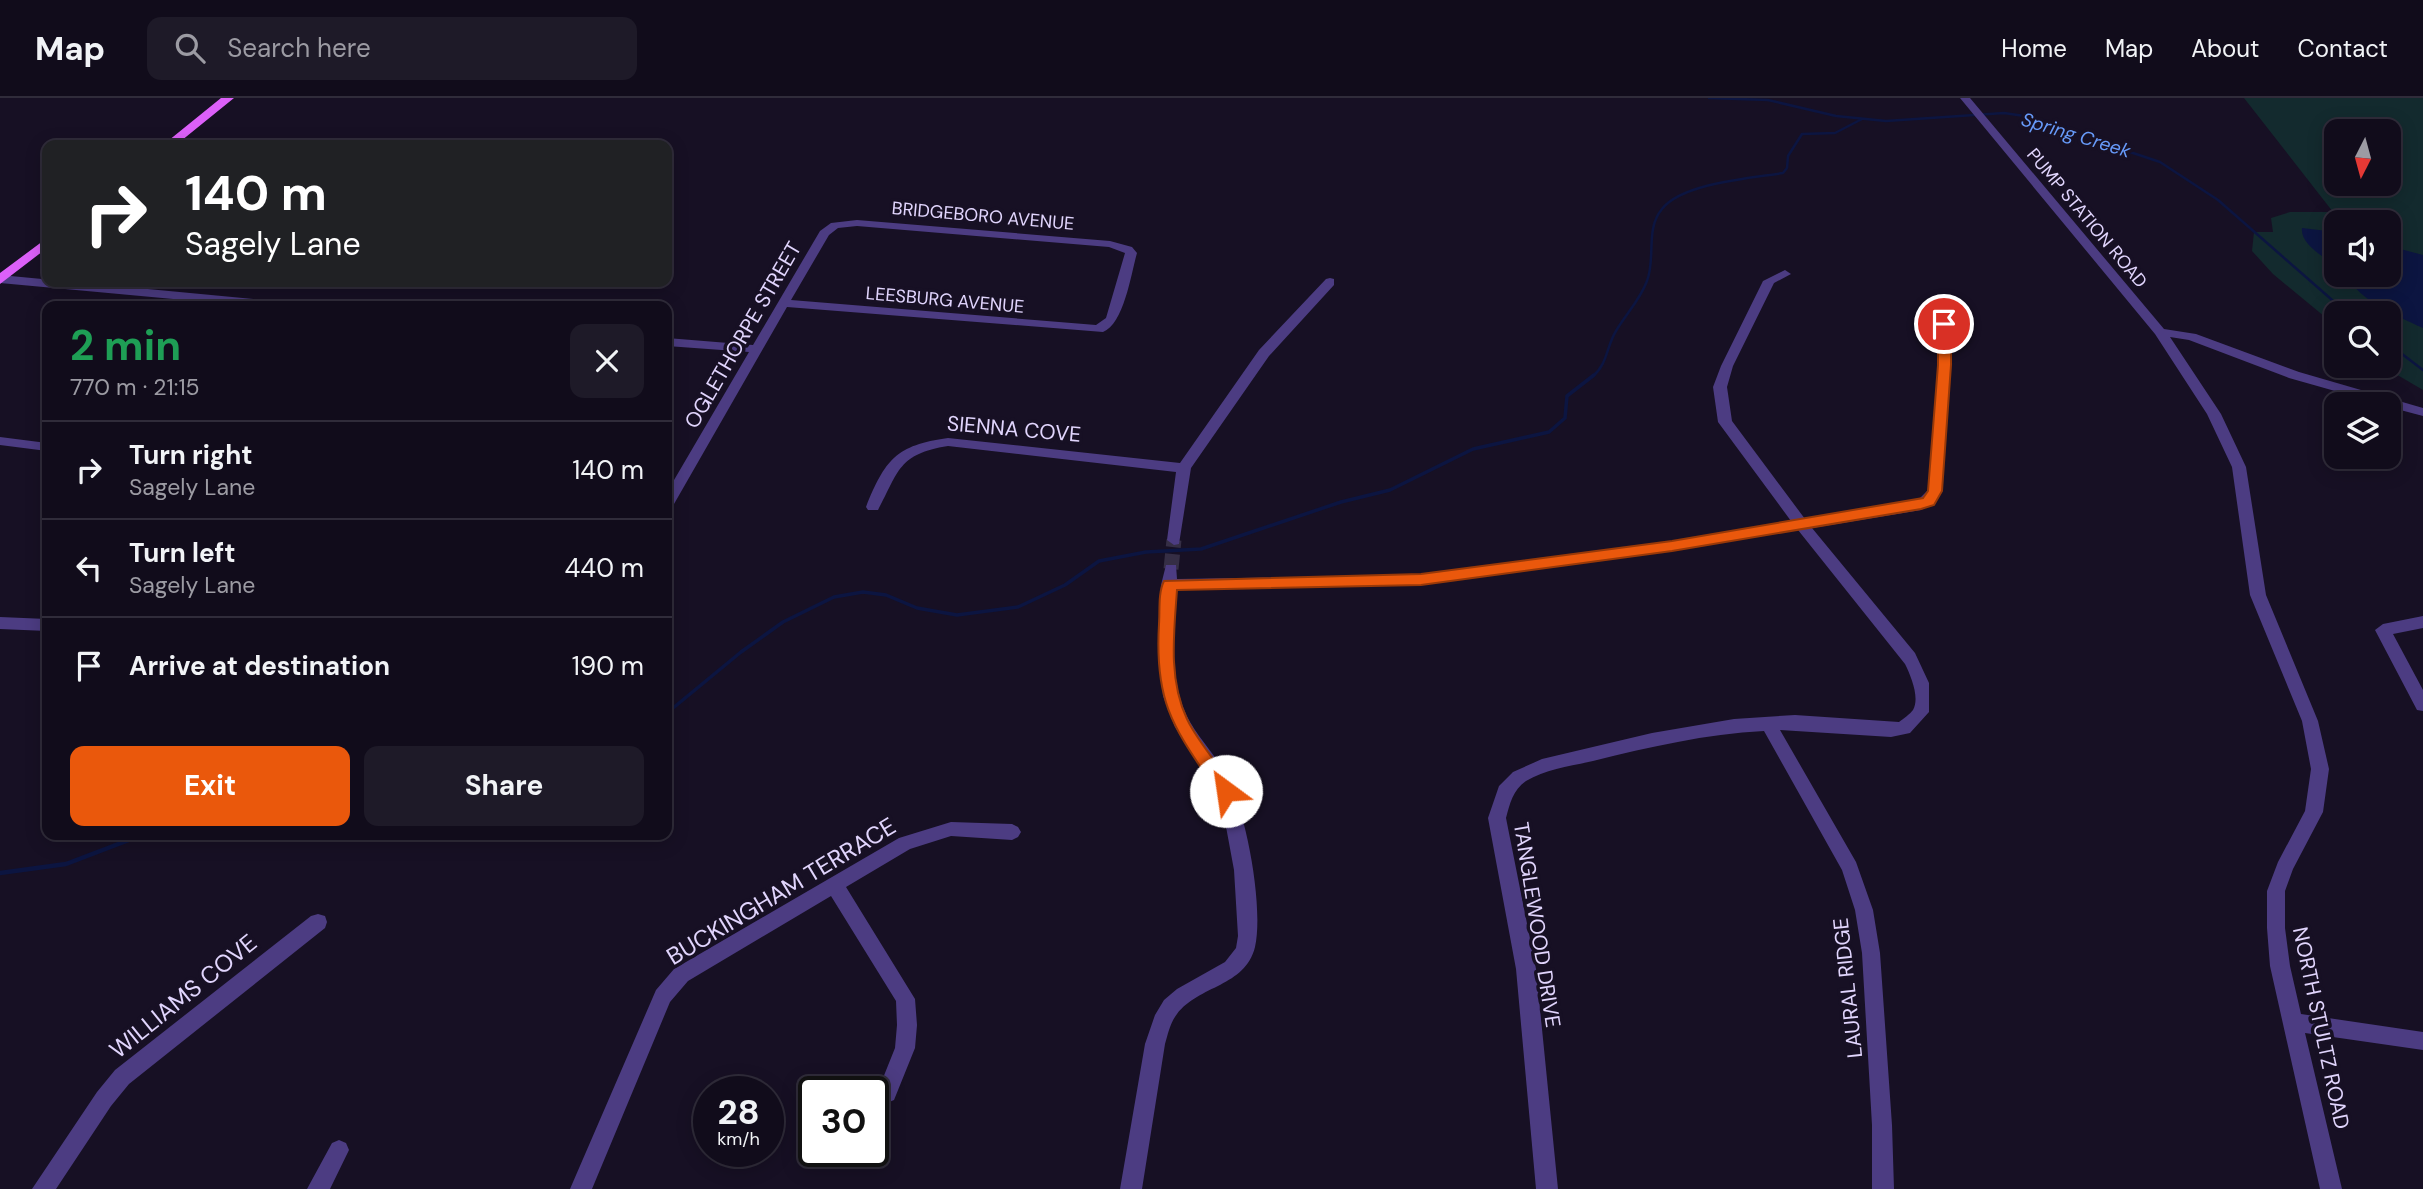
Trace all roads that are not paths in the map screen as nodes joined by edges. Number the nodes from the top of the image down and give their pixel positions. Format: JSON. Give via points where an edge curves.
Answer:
{"nodes":[{"id":1,"x":228,"y":98,"type":"edge"},
{"id":2,"x":1968,"y":103,"type":"edge"},
{"id":3,"x":175,"y":140,"type":"edge"},
{"id":4,"x":835,"y":225,"type":"joint"},
{"id":5,"x":42,"y":246,"type":"edge"},
{"id":6,"x":1785,"y":274,"type":"dead end"},
{"id":7,"x":0,"y":280,"type":"edge"},
{"id":8,"x":1330,"y":282,"type":"dead end"},
{"id":9,"x":42,"y":284,"type":"edge"},
{"id":10,"x":77,"y":287,"type":"edge"},
{"id":11,"x":230,"y":301,"type":"edge"},
{"id":12,"x":783,"y":303,"type":"junction"},
{"id":13,"x":1944,"y":304,"type":"dead end"},
{"id":14,"x":1103,"y":328,"type":"joint"},
{"id":15,"x":2160,"y":332,"type":"junction"},
{"id":16,"x":672,"y":342,"type":"edge"},
{"id":17,"x":756,"y":349,"type":"junction"},
{"id":18,"x":2423,"y":412,"type":"edge"},
{"id":19,"x":0,"y":441,"type":"edge"},
{"id":20,"x":42,"y":446,"type":"edge"},
{"id":21,"x":1184,"y":468,"type":"junction"},
{"id":22,"x":672,"y":495,"type":"edge"},
{"id":23,"x":873,"y":507,"type":"dead end"},
{"id":24,"x":1802,"y":526,"type":"junction"},
{"id":25,"x":1174,"y":540,"type":"tunnel mouth"},
{"id":26,"x":2423,"y":622,"type":"edge"},
{"id":27,"x":0,"y":623,"type":"edge"},
{"id":28,"x":42,"y":625,"type":"edge"},
{"id":29,"x":2423,"y":705,"type":"edge"},
{"id":30,"x":1768,"y":723,"type":"junction"},
{"id":31,"x":1012,"y":832,"type":"dead end"},
{"id":32,"x":834,"y":884,"type":"junction"},
{"id":33,"x":318,"y":922,"type":"dead end"},
{"id":34,"x":2294,"y":1022,"type":"junction"},
{"id":35,"x":2423,"y":1041,"type":"edge"},
{"id":36,"x":889,"y":1089,"type":"edge"},
{"id":37,"x":340,"y":1150,"type":"dead end"},
{"id":38,"x":43,"y":1189,"type":"edge"},
{"id":39,"x":318,"y":1189,"type":"edge"},
{"id":40,"x":581,"y":1189,"type":"edge"},
{"id":41,"x":1131,"y":1189,"type":"edge"},
{"id":42,"x":1547,"y":1189,"type":"edge"},
{"id":43,"x":1883,"y":1189,"type":"edge"},
{"id":44,"x":2332,"y":1189,"type":"edge"}],
"edges":[{"from":1,"to":3,"type":"main road"},
{"from":2,"to":15,"type":"street","name":"PUMP STATION ROAD"},
{"from":4,"to":12,"type":"street","name":"OGLETHORPE STREET","via":[[824,233]]},
{"from":4,"to":14,"type":"street","name":"BRIDGEBORO AVENUE","via":[[857,223],[1128,249],[1130,259],[1115,307]]},
{"from":5,"to":7,"type":"main road"},
{"from":6,"to":24,"type":"street","name":"TANGLEWOOD DRIVE","via":[[1769,281],[1727,366],[1720,398],[1732,435]]},
{"from":7,"to":9,"type":"street"},
{"from":8,"to":21,"type":"street","via":[[1264,353]]},
{"from":10,"to":11,"type":"street"},
{"from":12,"to":14,"type":"street","name":"LEESBURG AVENUE"},
{"from":12,"to":17,"type":"street","name":"OGLETHORPE STREET"},
{"from":13,"to":24,"type":"street","via":[[1944,365],[1932,496],[1911,507]]},
{"from":15,"to":18,"type":"street","via":[[2192,337],[2284,372]]},
{"from":15,"to":34,"type":"street","name":"NORTH STULTZ ROAD","via":[[2214,414],[2239,467],[2258,595],[2310,721],[2317,751],[2320,769],[2314,812],[2276,891],[2280,967]]},
{"from":16,"to":17,"type":"street"},
{"from":17,"to":22,"type":"street","name":"OGLETHORPE STREET"},
{"from":19,"to":20,"type":"street"},
{"from":21,"to":23,"type":"street","name":"SIENNA COVE","via":[[931,443],[908,452],[889,468]]},
{"from":21,"to":25,"type":"street"},
{"from":24,"to":30,"type":"street","name":"TANGLEWOOD DRIVE","via":[[1909,657],[1920,680],[1923,703],[1912,723],[1891,730]]},
{"from":24,"to":41,"type":"street","via":[[1421,580],[1170,577],[1165,659],[1171,697],[1186,733],[1226,791],[1236,826],[1248,927],[1245,949],[1233,968],[1174,1002],[1161,1021]]},
{"from":26,"to":29,"type":"street","via":[[2383,630]]},
{"from":27,"to":28,"type":"street"},
{"from":30,"to":42,"type":"street","name":"TANGLEWOOD DRIVE","via":[[1652,740],[1542,766],[1519,777],[1500,799],[1497,818],[1525,969]]},
{"from":30,"to":43,"type":"street","name":"LAURAL RIDGE","via":[[1850,868],[1864,910],[1871,953]]},
{"from":31,"to":32,"type":"street","name":"BUCKINGHAM TERRACE","via":[[951,829],[923,836]]},
{"from":32,"to":36,"type":"street","via":[[905,999],[908,1018],[903,1064]]},
{"from":32,"to":40,"type":"street","name":"BUCKINGHAM TERRACE","via":[[672,984]]},
{"from":33,"to":38,"type":"street","name":"WILLIAMS COVE","via":[[122,1077]]},
{"from":34,"to":35,"type":"street"},
{"from":34,"to":44,"type":"street","name":"NORTH STULTZ ROAD"},
{"from":37,"to":39,"type":"street"}]}
